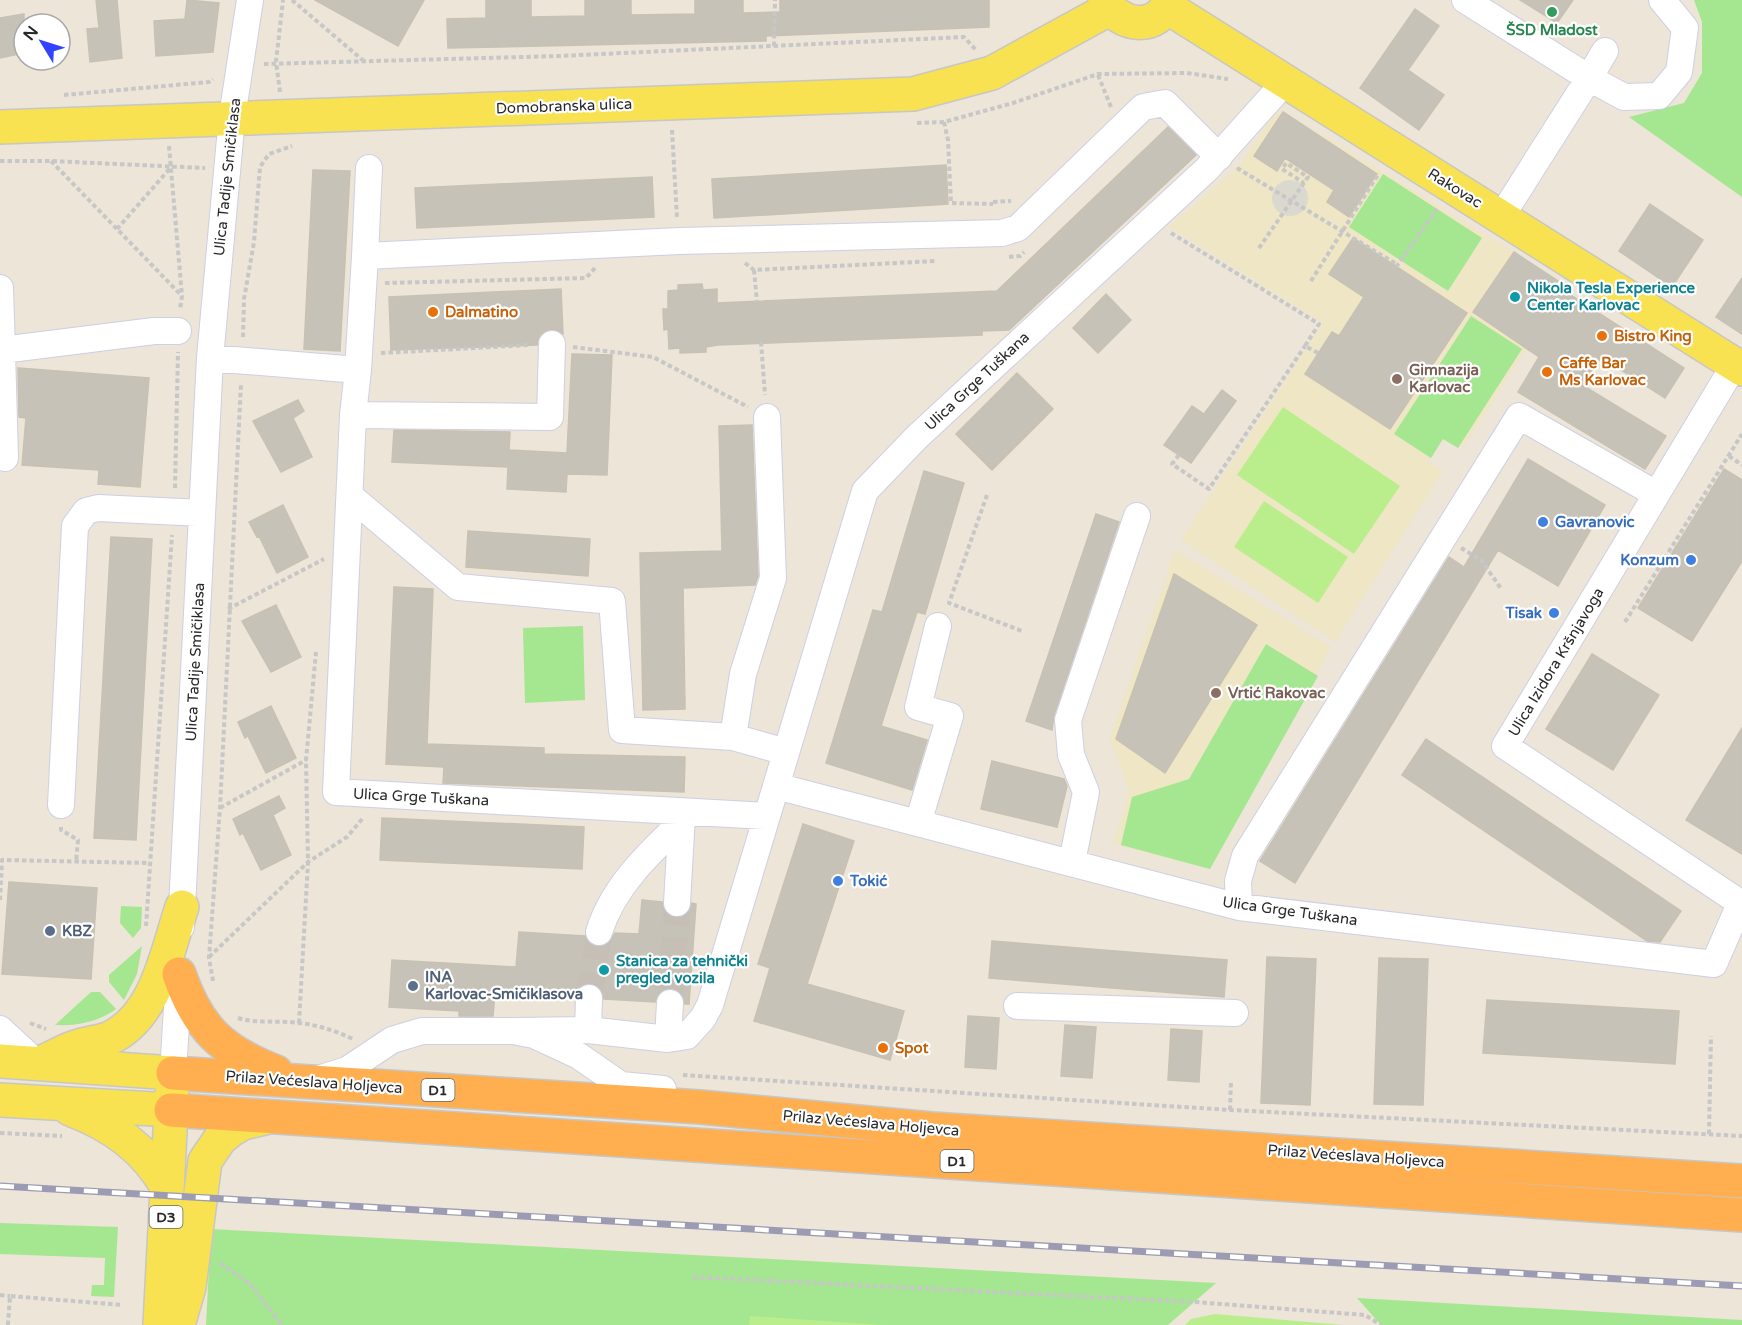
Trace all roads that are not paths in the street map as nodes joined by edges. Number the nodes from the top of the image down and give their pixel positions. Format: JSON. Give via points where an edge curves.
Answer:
{"nodes":[{"id":1,"x":250,"y":0,"type":"edge"},
{"id":2,"x":1465,"y":0,"type":"edge"},
{"id":3,"x":1662,"y":0,"type":"edge"},
{"id":4,"x":1168,"y":3,"type":"edge"},
{"id":5,"x":1107,"y":4,"type":"edge"},
{"id":6,"x":1605,"y":51,"type":"dead end"},
{"id":7,"x":1589,"y":78,"type":"junction"},
{"id":8,"x":1285,"y":82,"type":"junction"},
{"id":9,"x":232,"y":117,"type":"junction"},
{"id":10,"x":0,"y":127,"type":"edge"},
{"id":11,"x":1225,"y":161,"type":"junction"},
{"id":12,"x":369,"y":168,"type":"dead end"},
{"id":13,"x":1501,"y":217,"type":"junction"},
{"id":14,"x":365,"y":256,"type":"junction"},
{"id":15,"x":0,"y":288,"type":"edge"},
{"id":16,"x":178,"y":331,"type":"road end"},
{"id":17,"x":552,"y":344,"type":"road end"},
{"id":18,"x":2,"y":350,"type":"junction"},
{"id":19,"x":210,"y":358,"type":"junction"},
{"id":20,"x":358,"y":362,"type":"junction"},
{"id":21,"x":1739,"y":367,"type":"edge"},
{"id":22,"x":353,"y":415,"type":"junction"},
{"id":23,"x":767,"y":417,"type":"road end"},
{"id":24,"x":5,"y":458,"type":"dead end"},
{"id":25,"x":1656,"y":494,"type":"junction"},
{"id":26,"x":350,"y":496,"type":"junction"},
{"id":27,"x":202,"y":513,"type":"junction"},
{"id":28,"x":1137,"y":516,"type":"dead end"},
{"id":29,"x":938,"y":626,"type":"dead end"},
{"id":30,"x":733,"y":737,"type":"junction"},
{"id":31,"x":786,"y":752,"type":"junction"},
{"id":32,"x":776,"y":786,"type":"junction"},
{"id":33,"x":61,"y":805,"type":"road end"},
{"id":34,"x":766,"y":816,"type":"junction"},
{"id":35,"x":682,"y":817,"type":"junction"},
{"id":36,"x":918,"y":823,"type":"junction"},
{"id":37,"x":1072,"y":861,"type":"junction"},
{"id":38,"x":677,"y":903,"type":"tunnel mouth"},
{"id":39,"x":1741,"y":904,"type":"edge"},
{"id":40,"x":182,"y":907,"type":"junction"},
{"id":41,"x":1239,"y":907,"type":"junction"},
{"id":42,"x":599,"y":932,"type":"tunnel mouth"},
{"id":43,"x":179,"y":974,"type":"junction"},
{"id":44,"x":590,"y":998,"type":"tunnel mouth"},
{"id":45,"x":670,"y":1003,"type":"tunnel mouth"},
{"id":46,"x":1017,"y":1006,"type":"dead end"},
{"id":47,"x":1234,"y":1013,"type":"dead end"},
{"id":48,"x":0,"y":1029,"type":"edge"},
{"id":49,"x":588,"y":1030,"type":"junction"},
{"id":50,"x":513,"y":1031,"type":"junction"},
{"id":51,"x":668,"y":1039,"type":"junction"},
{"id":52,"x":0,"y":1061,"type":"edge"},
{"id":53,"x":38,"y":1064,"type":"junction"},
{"id":54,"x":173,"y":1072,"type":"junction"},
{"id":55,"x":304,"y":1081,"type":"junction"},
{"id":56,"x":0,"y":1100,"type":"edge"},
{"id":57,"x":55,"y":1103,"type":"junction"},
{"id":58,"x":700,"y":1107,"type":"junction"},
{"id":59,"x":171,"y":1110,"type":"junction"},
{"id":60,"x":269,"y":1117,"type":"junction"},
{"id":61,"x":1742,"y":1181,"type":"edge"},
{"id":62,"x":167,"y":1187,"type":"junction"},
{"id":63,"x":1742,"y":1215,"type":"edge"},
{"id":64,"x":160,"y":1325,"type":"edge"},
{"id":65,"x":178,"y":1325,"type":"edge"}],
"edges":[{"from":1,"to":9,"type":"street","name":"Ulica Tadije Smičiklasa"},
{"from":2,"to":7,"type":"street"},
{"from":3,"to":7,"type":"street","via":[[1685,28],[1680,72],[1659,96],[1624,97]]},
{"from":4,"to":5,"type":"main road","via":[[1160,15],[1139,23],[1117,17]]},
{"from":4,"to":8,"type":"main road","name":"Rakovac"},
{"from":5,"to":9,"type":"main road","name":"Domobranska ulica","via":[[992,73],[913,94]]},
{"from":6,"to":7,"type":"street"},
{"from":7,"to":13,"type":"street"},
{"from":8,"to":11,"type":"street","name":"Ulica Grge Tuškana"},
{"from":8,"to":13,"type":"main road","name":"Rakovac"},
{"from":9,"to":10,"type":"main road","name":"Domobranska ulica"},
{"from":9,"to":19,"type":"street","name":"Ulica Tadije Smičiklasa"},
{"from":11,"to":14,"type":"street","via":[[1165,103],[1143,107],[1004,245],[679,241]]},
{"from":11,"to":31,"type":"street","name":"Ulica Grge Tuškana","via":[[917,437],[865,491]]},
{"from":12,"to":14,"type":"street","name":"Ulica Grge Tuškana"},
{"from":13,"to":21,"type":"main road","name":"Rakovac"},
{"from":14,"to":20,"type":"street","name":"Ulica Grge Tuškana"},
{"from":15,"to":18,"type":"street"},
{"from":16,"to":18,"type":"street"},
{"from":17,"to":22,"type":"street","via":[[550,417]]},
{"from":18,"to":24,"type":"street"},
{"from":19,"to":20,"type":"street","via":[[242,362]]},
{"from":19,"to":27,"type":"street","name":"Ulica Tadije Smičiklasa"},
{"from":20,"to":22,"type":"street","name":"Ulica Grge Tuškana"},
{"from":21,"to":25,"type":"street","name":"Ulica Izidora Kršnjavoga"},
{"from":22,"to":26,"type":"street","name":"Ulica Grge Tuškana"},
{"from":23,"to":30,"type":"street","via":[[773,578],[743,674]]},
{"from":25,"to":39,"type":"street","name":"Ulica Izidora Kršnjavoga","via":[[1505,746]]},
{"from":25,"to":41,"type":"street","via":[[1519,416],[1245,856],[1238,881]]},
{"from":26,"to":30,"type":"street","via":[[458,587],[612,601],[622,730]]},
{"from":26,"to":35,"type":"street","name":"Ulica Grge Tuškana","via":[[336,792]]},
{"from":27,"to":33,"type":"street","via":[[98,508],[86,511],[75,526]]},
{"from":27,"to":40,"type":"street","name":"Ulica Tadije Smičiklasa"},
{"from":28,"to":37,"type":"street","via":[[1068,720],[1071,754],[1086,792]]},
{"from":29,"to":36,"type":"street","via":[[918,707],[950,716]]},
{"from":30,"to":31,"type":"street"},
{"from":31,"to":32,"type":"street","name":"Ulica Grge Tuškana"},
{"from":32,"to":34,"type":"street","name":"Ulica Grge Tuškana"},
{"from":32,"to":36,"type":"street","name":"Ulica Grge Tuškana"},
{"from":34,"to":35,"type":"street","name":"Ulica Grge Tuškana"},
{"from":34,"to":51,"type":"street","name":"Ulica Grge Tuškana","via":[[710,1005],[687,1036]]},
{"from":35,"to":38,"type":"street"},
{"from":35,"to":42,"type":"street","via":[[626,880],[607,907]]},
{"from":36,"to":37,"type":"street","name":"Ulica Grge Tuškana"},
{"from":37,"to":41,"type":"street","name":"Ulica Grge Tuškana"},
{"from":39,"to":41,"type":"street","name":"Ulica Grge Tuškana","via":[[1714,964]]},
{"from":40,"to":43,"type":"street","name":"Ulica Tadije Smičiklasa"},
{"from":40,"to":53,"type":"main road","via":[[159,976],[139,1015],[111,1037],[76,1046]]},
{"from":43,"to":54,"type":"street","name":"Ulica Tadije Smičiklasa"},
{"from":43,"to":55,"type":"highway","via":[[194,1011],[212,1036],[240,1056]]},
{"from":44,"to":49,"type":"street"},
{"from":45,"to":51,"type":"street"},
{"from":46,"to":47,"type":"street"},
{"from":48,"to":53,"type":"street"},
{"from":49,"to":50,"type":"street","name":"Ulica Grge Tuškana"},
{"from":49,"to":51,"type":"street","name":"Ulica Grge Tuškana"},
{"from":50,"to":55,"type":"street","via":[[422,1031],[392,1040],[347,1070]]},
{"from":50,"to":58,"type":"street","via":[[534,1035],[579,1056],[621,1085],[664,1090]]},
{"from":52,"to":53,"type":"main road","name":"Prilaz Većeslava Holjevca","number":"D1"},
{"from":53,"to":54,"type":"main road","name":"Prilaz Većeslava Holjevca","number":"D1"},
{"from":54,"to":55,"type":"highway","name":"Prilaz Većeslava Holjevca","number":"D1"},
{"from":54,"to":59,"type":"main road","name":"Ulica Tadije Smičiklasa","number":"D3"},
{"from":55,"to":58,"type":"highway","name":"Prilaz Većeslava Holjevca","number":"D1"},
{"from":56,"to":57,"type":"main road","name":"Prilaz Većeslava Holjevca","number":"D1"},
{"from":57,"to":59,"type":"main road","name":"Prilaz Većeslava Holjevca","number":"D1"},
{"from":57,"to":62,"type":"main road","via":[[128,1140],[155,1166]]},
{"from":58,"to":61,"type":"highway","name":"Prilaz Većeslava Holjevca","number":"D1","via":[[932,1129]]},
{"from":59,"to":60,"type":"highway","name":"Prilaz Većeslava Holjevca","number":"D1"},
{"from":59,"to":62,"type":"main road","name":"Ulica Tadije Smičiklasa","number":"D3"},
{"from":60,"to":63,"type":"highway","name":"Prilaz Većeslava Holjevca","number":"D1"},
{"from":60,"to":65,"type":"main road","via":[[231,1130],[205,1161],[189,1287]]},
{"from":62,"to":64,"type":"main road","name":"Ulica Tadije Smičiklasa","number":"D3"}]}
